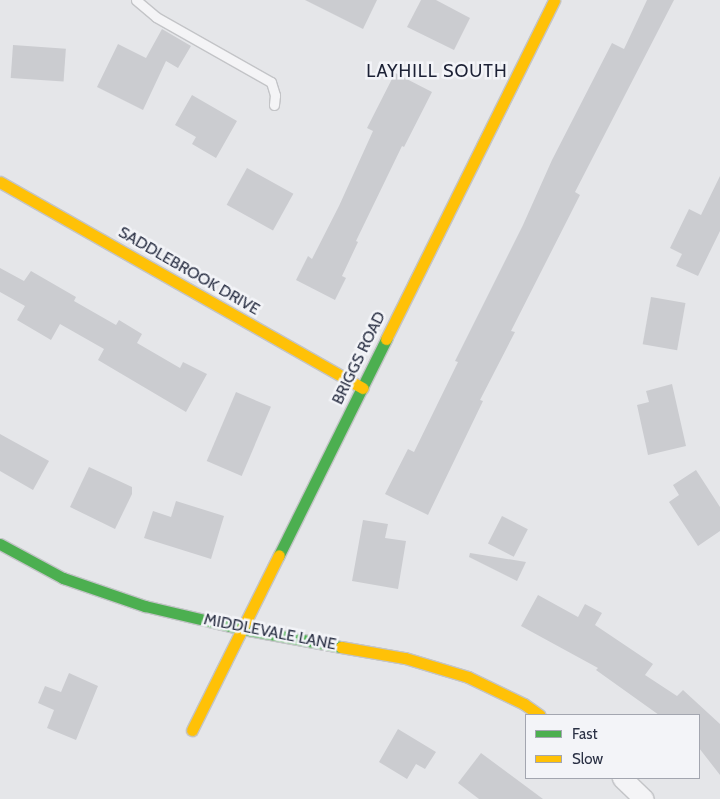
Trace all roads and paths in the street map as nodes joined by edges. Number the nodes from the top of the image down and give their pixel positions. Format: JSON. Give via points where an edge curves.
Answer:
{"nodes":[{"id":1,"x":136,"y":0,"type":"edge"},
{"id":2,"x":554,"y":0,"type":"edge"},
{"id":3,"x":274,"y":105,"type":"dead end"},
{"id":4,"x":0,"y":182,"type":"edge"},
{"id":5,"x":362,"y":388,"type":"junction"},
{"id":6,"x":0,"y":544,"type":"edge"},
{"id":7,"x":243,"y":629,"type":"junction"},
{"id":8,"x":539,"y":714,"type":"edge"},
{"id":9,"x":192,"y":730,"type":"dead end"},
{"id":10,"x":623,"y":779,"type":"edge"},
{"id":11,"x":644,"y":799,"type":"edge"}],
"edges":[{"from":1,"to":3,"type":"lane","via":[[156,17],[271,82]]},
{"from":2,"to":5,"type":"street","name":"BRIGGS ROAD"},
{"from":4,"to":5,"type":"street","name":"SADDLEBROOK DRIVE"},
{"from":5,"to":7,"type":"street","name":"BRIGGS ROAD"},
{"from":6,"to":7,"type":"street","name":"MIDDLEVALE LANE","via":[[63,578],[136,603]]},
{"from":7,"to":8,"type":"street","name":"MIDDLEVALE LANE","via":[[414,661],[468,677]]},
{"from":7,"to":9,"type":"street","name":"BRIGGS ROAD"},
{"from":10,"to":11,"type":"street"}]}
